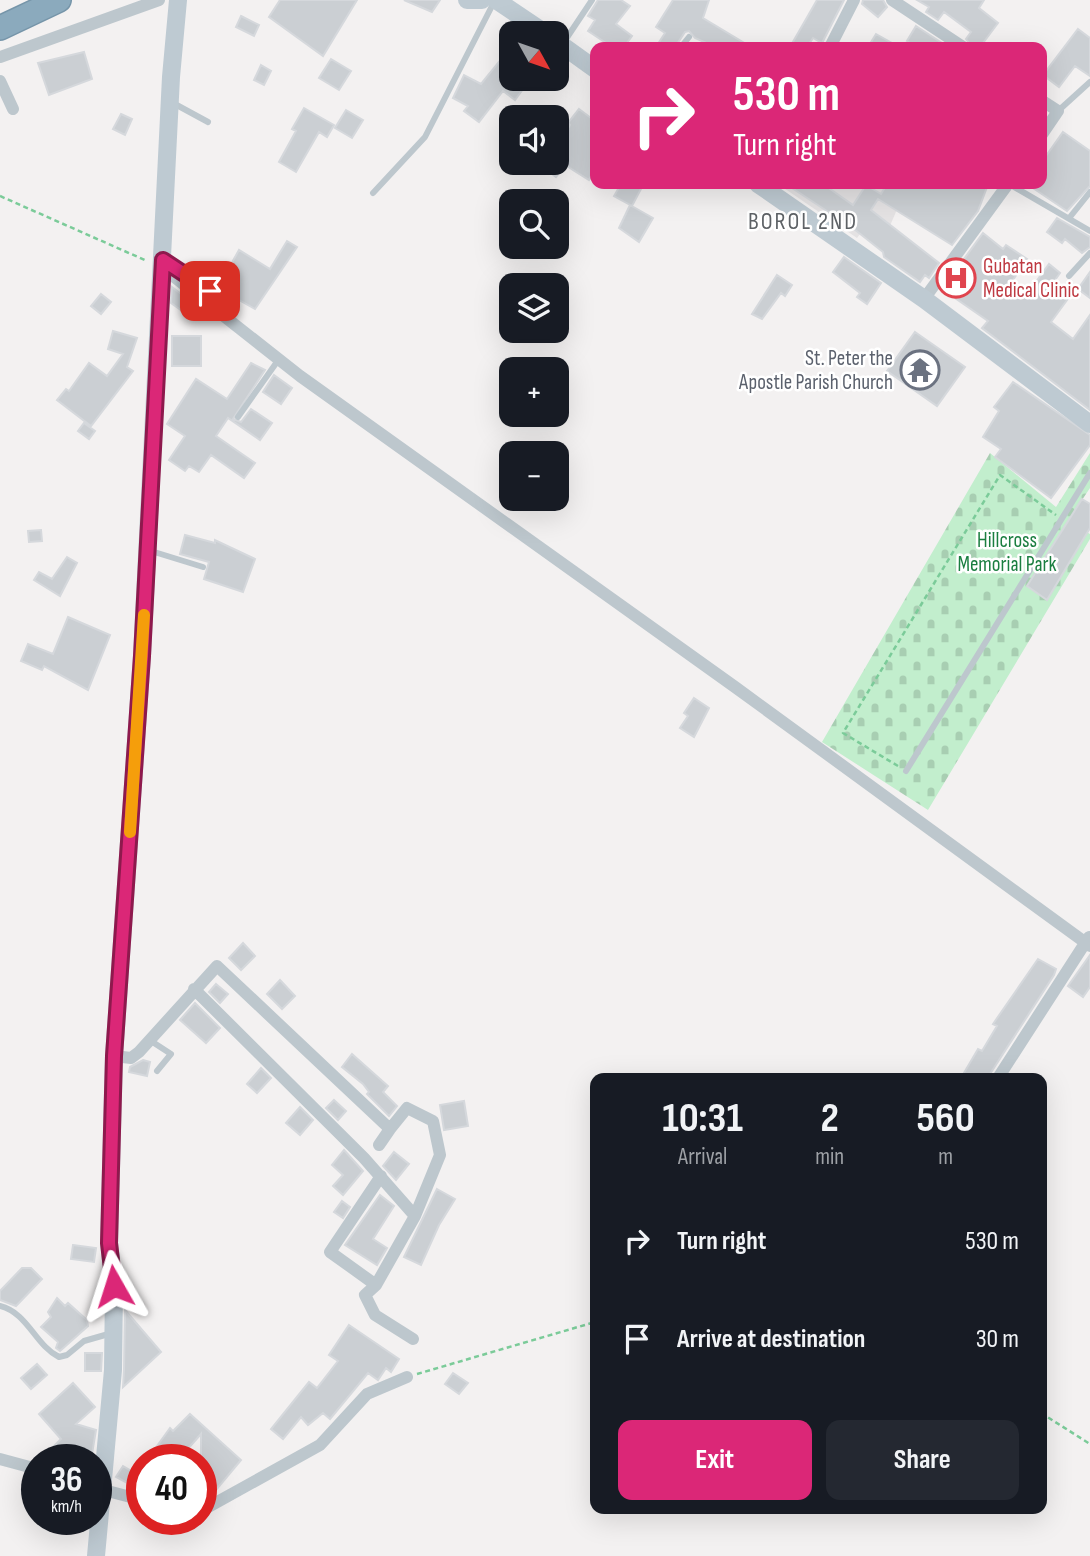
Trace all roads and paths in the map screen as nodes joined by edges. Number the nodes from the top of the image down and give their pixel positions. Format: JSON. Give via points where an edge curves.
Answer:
{"nodes":[{"id":1,"x":29,"y":0,"type":"edge"},
{"id":2,"x":60,"y":0,"type":"edge"},
{"id":3,"x":159,"y":0,"type":"edge"},
{"id":4,"x":178,"y":0,"type":"edge"},
{"id":5,"x":467,"y":0,"type":"edge"},
{"id":6,"x":482,"y":0,"type":"edge"},
{"id":7,"x":495,"y":0,"type":"edge"},
{"id":8,"x":592,"y":0,"type":"edge"},
{"id":9,"x":854,"y":0,"type":"edge"},
{"id":10,"x":892,"y":0,"type":"edge"},
{"id":11,"x":0,"y":11,"type":"edge"},
{"id":12,"x":527,"y":21,"type":"edge"},
{"id":13,"x":0,"y":27,"type":"edge"},
{"id":14,"x":569,"y":30,"type":"edge"},
{"id":15,"x":689,"y":37,"type":"dead end"},
{"id":16,"x":685,"y":42,"type":"edge"},
{"id":17,"x":833,"y":42,"type":"edge"},
{"id":18,"x":955,"y":42,"type":"edge"},
{"id":19,"x":569,"y":50,"type":"edge"},
{"id":20,"x":0,"y":57,"type":"edge"},
{"id":21,"x":590,"y":65,"type":"edge"},
{"id":22,"x":0,"y":81,"type":"edge"},
{"id":23,"x":1090,"y":82,"type":"edge"},
{"id":24,"x":170,"y":101,"type":"junction"},
{"id":25,"x":1047,"y":104,"type":"edge"},
{"id":26,"x":13,"y":110,"type":"dead end"},
{"id":27,"x":1058,"y":111,"type":"junction"},
{"id":28,"x":208,"y":122,"type":"dead end"},
{"id":29,"x":1047,"y":127,"type":"edge"},
{"id":30,"x":765,"y":189,"type":"edge"},
{"id":31,"x":1004,"y":189,"type":"edge"},
{"id":32,"x":1017,"y":189,"type":"edge"},
{"id":33,"x":1090,"y":192,"type":"edge"},
{"id":34,"x":373,"y":193,"type":"dead end"},
{"id":35,"x":0,"y":196,"type":"edge"},
{"id":36,"x":1070,"y":218,"type":"junction"},
{"id":37,"x":1090,"y":230,"type":"edge"},
{"id":38,"x":1090,"y":253,"type":"edge"},
{"id":39,"x":163,"y":264,"type":"junction"},
{"id":40,"x":224,"y":272,"type":"dead end"},
{"id":41,"x":1069,"y":276,"type":"dead end"},
{"id":42,"x":924,"y":299,"type":"junction"},
{"id":43,"x":279,"y":359,"type":"junction"},
{"id":44,"x":238,"y":417,"type":"dead end"},
{"id":45,"x":1090,"y":424,"type":"edge"},
{"id":46,"x":1090,"y":473,"type":"edge"},
{"id":47,"x":1061,"y":519,"type":"junction"},
{"id":48,"x":146,"y":550,"type":"junction"},
{"id":49,"x":203,"y":567,"type":"dead end"},
{"id":50,"x":906,"y":771,"type":"joint"},
{"id":51,"x":1088,"y":942,"type":"edge"},
{"id":52,"x":194,"y":989,"type":"junction"},
{"id":53,"x":151,"y":1041,"type":"junction"},
{"id":54,"x":114,"y":1056,"type":"junction"},
{"id":55,"x":157,"y":1071,"type":"dead end"},
{"id":56,"x":1001,"y":1073,"type":"edge"},
{"id":57,"x":390,"y":1129,"type":"junction"},
{"id":58,"x":379,"y":1145,"type":"dead end"},
{"id":59,"x":381,"y":1176,"type":"junction"},
{"id":60,"x":415,"y":1216,"type":"junction"},
{"id":61,"x":376,"y":1284,"type":"junction"},
{"id":62,"x":0,"y":1306,"type":"edge"},
{"id":63,"x":590,"y":1323,"type":"edge"},
{"id":64,"x":114,"y":1333,"type":"junction"},
{"id":65,"x":413,"y":1339,"type":"dead end"},
{"id":66,"x":407,"y":1377,"type":"joint"},
{"id":67,"x":1047,"y":1417,"type":"edge"},
{"id":68,"x":104,"y":1444,"type":"edge"},
{"id":69,"x":1090,"y":1444,"type":"edge"},
{"id":70,"x":0,"y":1459,"type":"edge"},
{"id":71,"x":21,"y":1465,"type":"edge"},
{"id":72,"x":217,"y":1502,"type":"edge"},
{"id":73,"x":97,"y":1535,"type":"edge"},
{"id":74,"x":96,"y":1556,"type":"edge"}],
"edges":[{"from":1,"to":11,"type":"highway"},
{"from":2,"to":13,"type":"highway"},
{"from":3,"to":20,"type":"street"},
{"from":4,"to":24,"type":"street"},
{"from":5,"to":6,"type":"street"},
{"from":7,"to":12,"type":"street"},
{"from":7,"to":34,"type":"lane","via":[[425,138]]},
{"from":8,"to":14,"type":"lane"},
{"from":9,"to":17,"type":"street"},
{"from":10,"to":18,"type":"street"},
{"from":15,"to":16,"type":"lane"},
{"from":19,"to":21,"type":"street"},
{"from":22,"to":26,"type":"street"},
{"from":23,"to":27,"type":"lane"},
{"from":24,"to":28,"type":"lane"},
{"from":24,"to":39,"type":"street"},
{"from":25,"to":27,"type":"street"},
{"from":27,"to":29,"type":"street"},
{"from":30,"to":42,"type":"street"},
{"from":31,"to":42,"type":"street"},
{"from":32,"to":36,"type":"lane"},
{"from":33,"to":36,"type":"lane"},
{"from":35,"to":39,"type":"path"},
{"from":36,"to":37,"type":"lane"},
{"from":38,"to":41,"type":"lane"},
{"from":39,"to":40,"type":"lane","via":[[210,291]]},
{"from":39,"to":43,"type":"street"},
{"from":39,"to":48,"type":"street"},
{"from":42,"to":45,"type":"street"},
{"from":43,"to":44,"type":"lane"},
{"from":43,"to":51,"type":"street"},
{"from":46,"to":47,"type":"lane"},
{"from":47,"to":50,"type":"lane"},
{"from":47,"to":50,"type":"path","via":[[1000,475],[929,589],[843,733]]},
{"from":48,"to":49,"type":"lane"},
{"from":48,"to":54,"type":"street"},
{"from":51,"to":56,"type":"street"},
{"from":52,"to":53,"type":"street"},
{"from":52,"to":57,"type":"street","via":[[217,967]]},
{"from":52,"to":59,"type":"street"},
{"from":53,"to":54,"type":"street","via":[[131,1058]]},
{"from":53,"to":55,"type":"lane","via":[[171,1054]]},
{"from":54,"to":64,"type":"street","via":[[109,1243]]},
{"from":57,"to":58,"type":"street"},
{"from":57,"to":60,"type":"street","via":[[407,1108],[433,1121],[440,1155]]},
{"from":59,"to":60,"type":"street"},
{"from":59,"to":61,"type":"street","via":[[330,1252]]},
{"from":60,"to":61,"type":"street"},
{"from":61,"to":65,"type":"street","via":[[365,1295],[369,1308]]},
{"from":62,"to":64,"type":"lane","via":[[21,1316],[60,1357],[84,1341]]},
{"from":63,"to":66,"type":"path"},
{"from":64,"to":68,"type":"street"},
{"from":66,"to":72,"type":"street","via":[[367,1394],[320,1445]]},
{"from":67,"to":69,"type":"path"},
{"from":70,"to":71,"type":"street"},
{"from":73,"to":74,"type":"street"}]}
